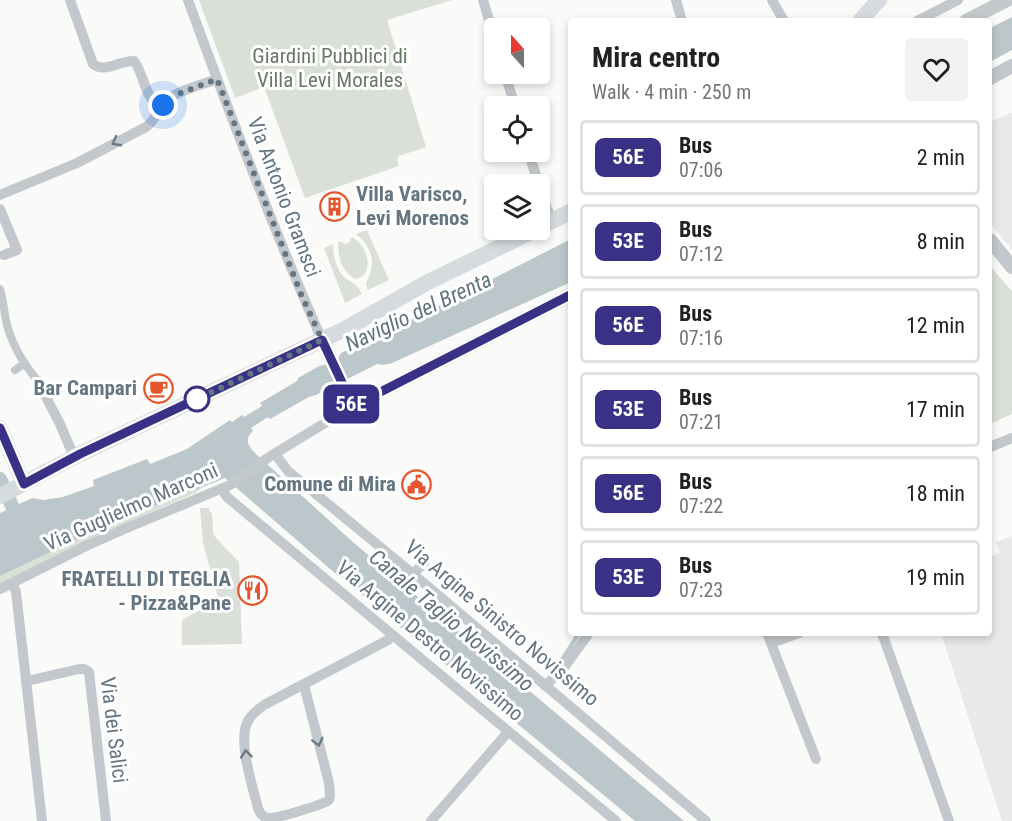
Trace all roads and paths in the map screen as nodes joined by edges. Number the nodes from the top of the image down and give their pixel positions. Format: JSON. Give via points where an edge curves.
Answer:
{"nodes":[{"id":1,"x":70,"y":0,"type":"edge"},
{"id":2,"x":188,"y":0,"type":"edge"},
{"id":3,"x":483,"y":0,"type":"edge"},
{"id":4,"x":676,"y":0,"type":"edge"},
{"id":5,"x":772,"y":0,"type":"edge"},
{"id":6,"x":879,"y":0,"type":"edge"},
{"id":7,"x":958,"y":0,"type":"edge"},
{"id":8,"x":999,"y":2,"type":"edge"},
{"id":9,"x":488,"y":18,"type":"edge"},
{"id":10,"x":681,"y":18,"type":"edge"},
{"id":11,"x":782,"y":18,"type":"edge"},
{"id":12,"x":863,"y":18,"type":"edge"},
{"id":13,"x":924,"y":18,"type":"edge"},
{"id":14,"x":971,"y":18,"type":"edge"},
{"id":15,"x":1012,"y":66,"type":"edge"},
{"id":16,"x":992,"y":77,"type":"edge"},
{"id":17,"x":217,"y":79,"type":"junction"},
{"id":18,"x":161,"y":108,"type":"junction"},
{"id":19,"x":0,"y":195,"type":"edge"},
{"id":20,"x":0,"y":209,"type":"edge"},
{"id":21,"x":568,"y":214,"type":"edge"},
{"id":22,"x":550,"y":223,"type":"edge"},
{"id":23,"x":514,"y":240,"type":"edge"},
{"id":24,"x":992,"y":242,"type":"edge"},
{"id":25,"x":2,"y":256,"type":"edge"},
{"id":26,"x":1012,"y":267,"type":"edge"},
{"id":27,"x":0,"y":289,"type":"edge"},
{"id":28,"x":568,"y":296,"type":"edge"},
{"id":29,"x":322,"y":340,"type":"junction"},
{"id":30,"x":25,"y":363,"type":"junction"},
{"id":31,"x":15,"y":369,"type":"dead end"},
{"id":32,"x":37,"y":380,"type":"joint"},
{"id":33,"x":353,"y":406,"type":"junction"},
{"id":34,"x":0,"y":428,"type":"edge"},
{"id":35,"x":1012,"y":438,"type":"edge"},
{"id":36,"x":992,"y":446,"type":"edge"},
{"id":37,"x":275,"y":454,"type":"junction"},
{"id":38,"x":74,"y":457,"type":"junction"},
{"id":39,"x":21,"y":486,"type":"junction"},
{"id":40,"x":226,"y":487,"type":"junction"},
{"id":41,"x":0,"y":496,"type":"edge"},
{"id":42,"x":423,"y":563,"type":"dead end"},
{"id":43,"x":413,"y":574,"type":"junction"},
{"id":44,"x":12,"y":583,"type":"junction"},
{"id":45,"x":0,"y":589,"type":"edge"},
{"id":46,"x":393,"y":635,"type":"junction"},
{"id":47,"x":587,"y":636,"type":"edge"},
{"id":48,"x":883,"y":636,"type":"edge"},
{"id":49,"x":769,"y":638,"type":"edge"},
{"id":50,"x":27,"y":681,"type":"junction"},
{"id":51,"x":304,"y":685,"type":"junction"},
{"id":52,"x":545,"y":686,"type":"junction"},
{"id":53,"x":508,"y":732,"type":"junction"},
{"id":54,"x":816,"y":759,"type":"dead end"},
{"id":55,"x":42,"y":821,"type":"edge"},
{"id":56,"x":106,"y":821,"type":"edge"},
{"id":57,"x":431,"y":821,"type":"edge"},
{"id":58,"x":616,"y":821,"type":"edge"},
{"id":59,"x":706,"y":821,"type":"edge"},
{"id":60,"x":949,"y":821,"type":"edge"}],
"edges":[{"from":1,"to":18,"type":"street","via":[[93,64],[103,68],[134,61],[152,101]]},
{"from":2,"to":17,"type":"street","name":"Via Antonio Gramsci"},
{"from":3,"to":9,"type":"street"},
{"from":4,"to":10,"type":"street"},
{"from":5,"to":11,"type":"street"},
{"from":6,"to":12,"type":"main road"},
{"from":7,"to":13,"type":"street"},
{"from":8,"to":14,"type":"street"},
{"from":15,"to":16,"type":"street"},
{"from":17,"to":18,"type":"street","via":[[173,96]]},
{"from":17,"to":29,"type":"street","name":"Via Antonio Gramsci"},
{"from":18,"to":19,"type":"street","one_way":true,"via":[[146,127],[77,163]]},
{"from":20,"to":25,"type":"street","via":[[17,250]]},
{"from":21,"to":22,"type":"main road"},
{"from":23,"to":29,"type":"main road"},
{"from":24,"to":26,"type":"street"},
{"from":27,"to":30,"type":"street","via":[[12,339]]},
{"from":28,"to":33,"type":"street"},
{"from":29,"to":33,"type":"street"},
{"from":29,"to":38,"type":"main road"},
{"from":30,"to":31,"type":"street"},
{"from":30,"to":32,"type":"street"},
{"from":32,"to":38,"type":"street"},
{"from":33,"to":37,"type":"street","name":"Via Guglielmo Marconi"},
{"from":34,"to":39,"type":"main road"},
{"from":35,"to":36,"type":"street"},
{"from":37,"to":40,"type":"street","name":"Via Guglielmo Marconi"},
{"from":37,"to":43,"type":"street","name":"Via Argine Sinistro Novissimo","via":[[288,471]]},
{"from":38,"to":39,"type":"main road"},
{"from":39,"to":41,"type":"main road"},
{"from":40,"to":44,"type":"street","name":"Via Guglielmo Marconi","via":[[129,527]]},
{"from":40,"to":46,"type":"street","name":"Via Argine Destro Novissimo","via":[[227,497]]},
{"from":42,"to":43,"type":"street"},
{"from":43,"to":52,"type":"street","name":"Via Argine Sinistro Novissimo"},
{"from":44,"to":45,"type":"street","name":"Via Guglielmo Marconi"},
{"from":44,"to":50,"type":"street"},
{"from":46,"to":51,"type":"street"},
{"from":46,"to":53,"type":"street","name":"Via Argine Destro Novissimo"},
{"from":47,"to":52,"type":"street"},
{"from":48,"to":60,"type":"street"},
{"from":49,"to":54,"type":"street"},
{"from":50,"to":55,"type":"street"},
{"from":50,"to":56,"type":"street","name":"Via dei Salici","via":[[78,669],[89,672]]},
{"from":51,"to":51,"type":"street","one_way":true,"via":[[329,783],[329,800],[320,806],[264,818],[245,756],[245,727],[264,705]]},
{"from":52,"to":59,"type":"street","name":"Via Argine Sinistro Novissimo"},
{"from":53,"to":57,"type":"street"},
{"from":53,"to":58,"type":"street","name":"Via Argine Destro Novissimo"}]}
